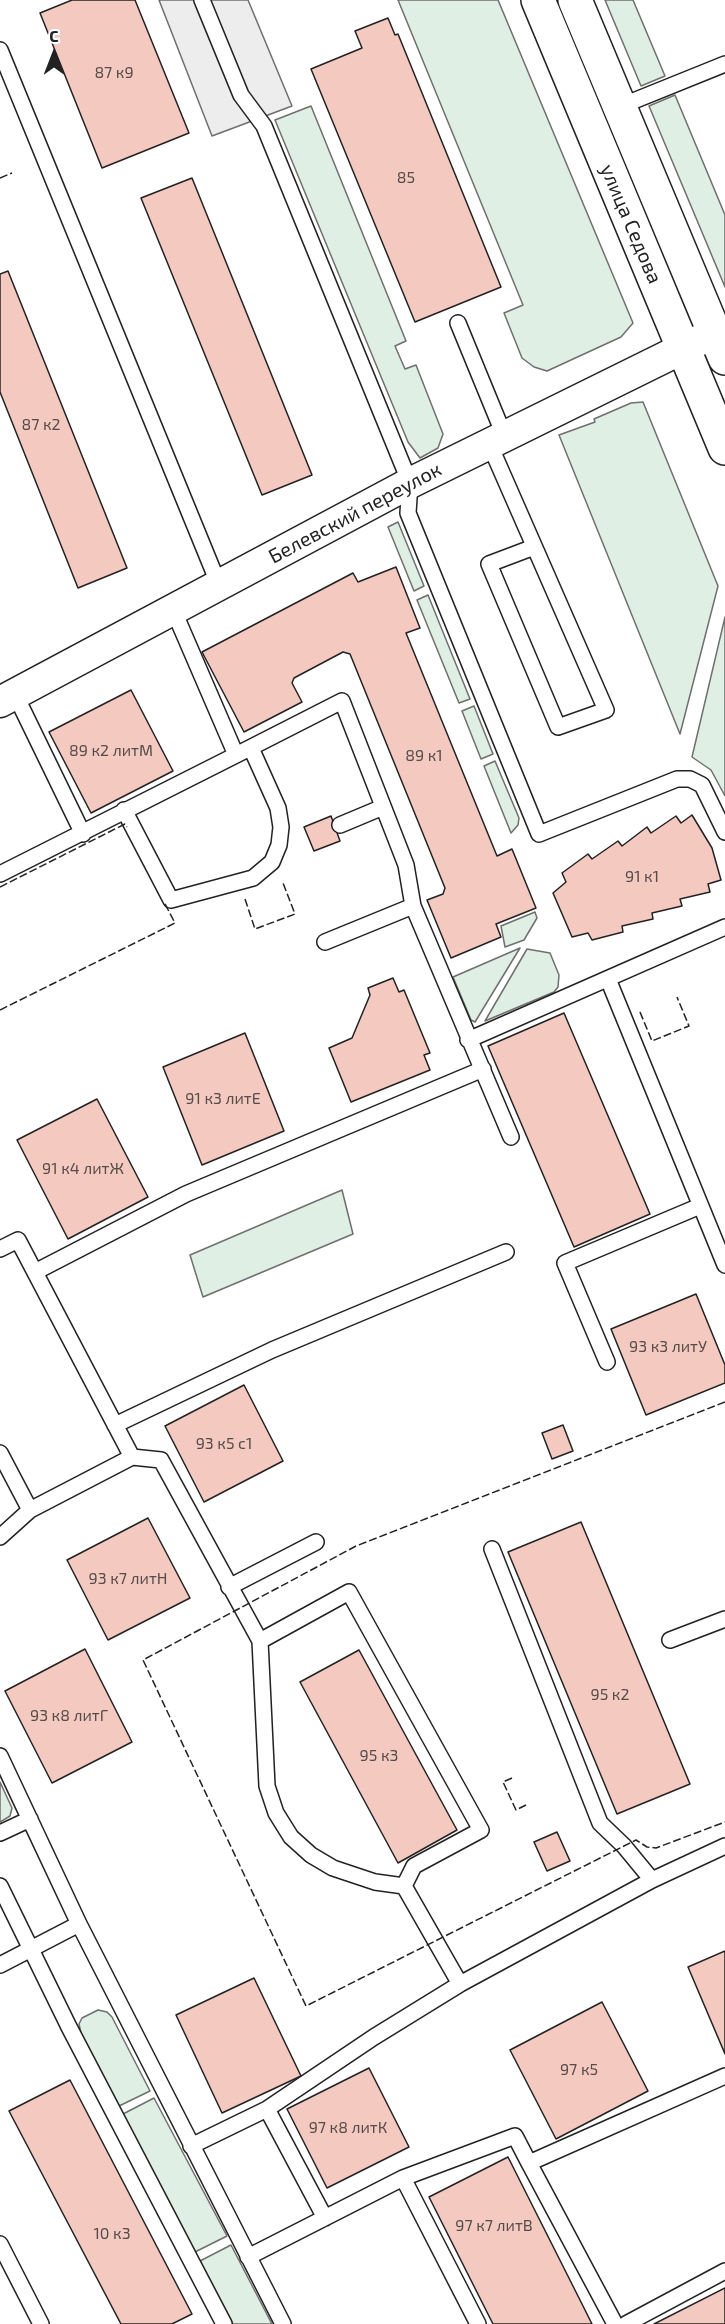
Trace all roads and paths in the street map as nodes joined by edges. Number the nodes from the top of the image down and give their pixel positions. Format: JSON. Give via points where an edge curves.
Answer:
{"nodes":[{"id":1,"x":202,"y":0,"type":"edge"},
{"id":2,"x":538,"y":0,"type":"edge"},
{"id":3,"x":576,"y":0,"type":"edge"},
{"id":4,"x":0,"y":50,"type":"edge"},
{"id":5,"x":725,"y":64,"type":"edge"},
{"id":6,"x":620,"y":106,"type":"junction"},
{"id":7,"x":588,"y":120,"type":"junction"},
{"id":8,"x":458,"y":323,"type":"dead end"},
{"id":9,"x":720,"y":345,"type":"edge"},
{"id":10,"x":683,"y":347,"type":"junction"},
{"id":11,"x":496,"y":439,"type":"junction"},
{"id":12,"x":725,"y":448,"type":"edge"},
{"id":13,"x":410,"y":483,"type":"junction"},
{"id":14,"x":534,"y":547,"type":"junction"},
{"id":15,"x":219,"y":585,"type":"junction"},
{"id":16,"x":173,"y":609,"type":"junction"},
{"id":17,"x":7,"y":698,"type":"edge"},
{"id":18,"x":251,"y":748,"type":"junction"},
{"id":19,"x":236,"y":755,"type":"junction"},
{"id":20,"x":383,"y":807,"type":"junction"},
{"id":21,"x":124,"y":810,"type":"junction"},
{"id":22,"x":340,"y":825,"type":"dead end"},
{"id":23,"x":725,"y":832,"type":"edge"},
{"id":24,"x":83,"y":834,"type":"junction"},
{"id":25,"x":0,"y":874,"type":"edge"},
{"id":26,"x":413,"y":906,"type":"junction"},
{"id":27,"x":725,"y":927,"type":"edge"},
{"id":28,"x":325,"y":942,"type":"dead end"},
{"id":29,"x":608,"y":979,"type":"junction"},
{"id":30,"x":468,"y":1040,"type":"junction"},
{"id":31,"x":483,"y":1070,"type":"junction"},
{"id":32,"x":511,"y":1137,"type":"dead end"},
{"id":33,"x":700,"y":1206,"type":"junction"},
{"id":34,"x":0,"y":1249,"type":"edge"},
{"id":35,"x":506,"y":1252,"type":"dead end"},
{"id":36,"x":725,"y":1265,"type":"edge"},
{"id":37,"x":35,"y":1272,"type":"junction"},
{"id":38,"x":607,"y":1362,"type":"dead end"},
{"id":39,"x":115,"y":1425,"type":"junction"},
{"id":40,"x":0,"y":1453,"type":"edge"},
{"id":41,"x":132,"y":1457,"type":"junction"},
{"id":42,"x":30,"y":1510,"type":"junction"},
{"id":43,"x":0,"y":1537,"type":"edge"},
{"id":44,"x":316,"y":1542,"type":"dead end"},
{"id":45,"x":492,"y":1549,"type":"dead end"},
{"id":46,"x":229,"y":1587,"type":"junction"},
{"id":47,"x":725,"y":1619,"type":"edge"},
{"id":48,"x":670,"y":1640,"type":"dead end"},
{"id":49,"x":260,"y":1641,"type":"junction"},
{"id":50,"x":0,"y":1756,"type":"edge"},
{"id":51,"x":30,"y":1819,"type":"junction"},
{"id":52,"x":0,"y":1833,"type":"edge"},
{"id":53,"x":725,"y":1846,"type":"edge"},
{"id":54,"x":652,"y":1880,"type":"junction"},
{"id":55,"x":0,"y":1886,"type":"edge"},
{"id":56,"x":404,"y":1886,"type":"junction"},
{"id":57,"x":79,"y":1924,"type":"junction"},
{"id":58,"x":31,"y":1948,"type":"junction"},
{"id":59,"x":0,"y":1965,"type":"edge"},
{"id":60,"x":460,"y":1984,"type":"junction"},
{"id":61,"x":725,"y":2076,"type":"edge"},
{"id":62,"x":267,"y":2109,"type":"junction"},
{"id":63,"x":191,"y":2146,"type":"junction"},
{"id":64,"x":529,"y":2163,"type":"junction"},
{"id":65,"x":403,"y":2178,"type":"junction"},
{"id":66,"x":325,"y":2218,"type":"junction"},
{"id":67,"x":0,"y":2244,"type":"edge"},
{"id":68,"x":248,"y":2257,"type":"junction"},
{"id":69,"x":725,"y":2271,"type":"edge"},
{"id":70,"x":41,"y":2324,"type":"edge"},
{"id":71,"x":224,"y":2324,"type":"edge"},
{"id":72,"x":283,"y":2324,"type":"edge"},
{"id":73,"x":478,"y":2324,"type":"edge"},
{"id":74,"x":615,"y":2324,"type":"edge"},
{"id":75,"x":626,"y":2324,"type":"edge"}],
"edges":[{"from":1,"to":13,"type":"lane","via":[[241,95],[264,126]]},
{"from":2,"to":7,"type":"main road","name":"улица Седова"},
{"from":3,"to":6,"type":"main road","name":"улица Седова"},
{"from":4,"to":15,"type":"lane"},
{"from":5,"to":6,"type":"lane"},
{"from":6,"to":7,"type":"lane"},
{"from":6,"to":9,"type":"main road","name":"улица Седова"},
{"from":7,"to":10,"type":"main road","name":"улица Седова"},
{"from":8,"to":11,"type":"lane"},
{"from":9,"to":10,"type":"street","name":"Белевский переулок"},
{"from":10,"to":11,"type":"street","name":"Белевский переулок"},
{"from":10,"to":12,"type":"main road","name":"улица Седова"},
{"from":11,"to":13,"type":"street","name":"Белевский переулок"},
{"from":11,"to":14,"type":"lane"},
{"from":13,"to":15,"type":"street","name":"Белевский переулок"},
{"from":13,"to":23,"type":"lane","via":[[408,513],[539,834],[677,779],[690,778],[702,785]]},
{"from":14,"to":14,"type":"lane","via":[[606,710],[558,727],[489,564]]},
{"from":15,"to":16,"type":"street","name":"Белевский переулок"},
{"from":16,"to":17,"type":"street","name":"Белевский переулок"},
{"from":16,"to":19,"type":"lane"},
{"from":17,"to":24,"type":"lane"},
{"from":18,"to":19,"type":"lane"},
{"from":18,"to":20,"type":"lane","via":[[342,702]]},
{"from":18,"to":21,"type":"lane","via":[[278,808],[281,827],[272,862],[254,878],[171,900]]},
{"from":19,"to":21,"type":"lane"},
{"from":20,"to":22,"type":"lane"},
{"from":20,"to":26,"type":"lane","via":[[406,865]]},
{"from":21,"to":24,"type":"lane"},
{"from":24,"to":25,"type":"lane"},
{"from":26,"to":28,"type":"lane"},
{"from":26,"to":30,"type":"lane"},
{"from":27,"to":29,"type":"lane"},
{"from":29,"to":30,"type":"lane"},
{"from":29,"to":33,"type":"lane"},
{"from":30,"to":31,"type":"lane"},
{"from":31,"to":32,"type":"lane"},
{"from":31,"to":37,"type":"lane","via":[[186,1194]]},
{"from":33,"to":36,"type":"lane"},
{"from":33,"to":38,"type":"lane","via":[[565,1263]]},
{"from":34,"to":37,"type":"lane","via":[[18,1240]]},
{"from":35,"to":39,"type":"lane","via":[[272,1350]]},
{"from":37,"to":39,"type":"lane"},
{"from":39,"to":41,"type":"lane"},
{"from":40,"to":42,"type":"lane"},
{"from":41,"to":42,"type":"lane"},
{"from":41,"to":46,"type":"lane","via":[[161,1460]]},
{"from":42,"to":43,"type":"lane"},
{"from":44,"to":46,"type":"lane"},
{"from":45,"to":54,"type":"lane","via":[[600,1823]]},
{"from":46,"to":49,"type":"lane"},
{"from":47,"to":48,"type":"lane"},
{"from":49,"to":56,"type":"lane","via":[[267,1786],[276,1813],[291,1837],[333,1868],[375,1882]]},
{"from":49,"to":56,"type":"lane","via":[[349,1592],[481,1830],[414,1866]]},
{"from":50,"to":51,"type":"lane"},
{"from":51,"to":52,"type":"lane"},
{"from":51,"to":57,"type":"lane"},
{"from":53,"to":54,"type":"lane"},
{"from":54,"to":60,"type":"lane"},
{"from":55,"to":58,"type":"lane"},
{"from":56,"to":60,"type":"lane"},
{"from":57,"to":58,"type":"lane"},
{"from":57,"to":63,"type":"lane"},
{"from":58,"to":59,"type":"lane"},
{"from":58,"to":71,"type":"lane"},
{"from":60,"to":62,"type":"lane"},
{"from":61,"to":64,"type":"lane"},
{"from":62,"to":63,"type":"lane"},
{"from":62,"to":66,"type":"lane"},
{"from":63,"to":68,"type":"lane"},
{"from":64,"to":65,"type":"lane","via":[[515,2136]]},
{"from":64,"to":74,"type":"lane"},
{"from":65,"to":66,"type":"lane"},
{"from":65,"to":73,"type":"lane"},
{"from":66,"to":68,"type":"lane"},
{"from":67,"to":70,"type":"lane"},
{"from":68,"to":72,"type":"lane"},
{"from":69,"to":75,"type":"lane"}]}
